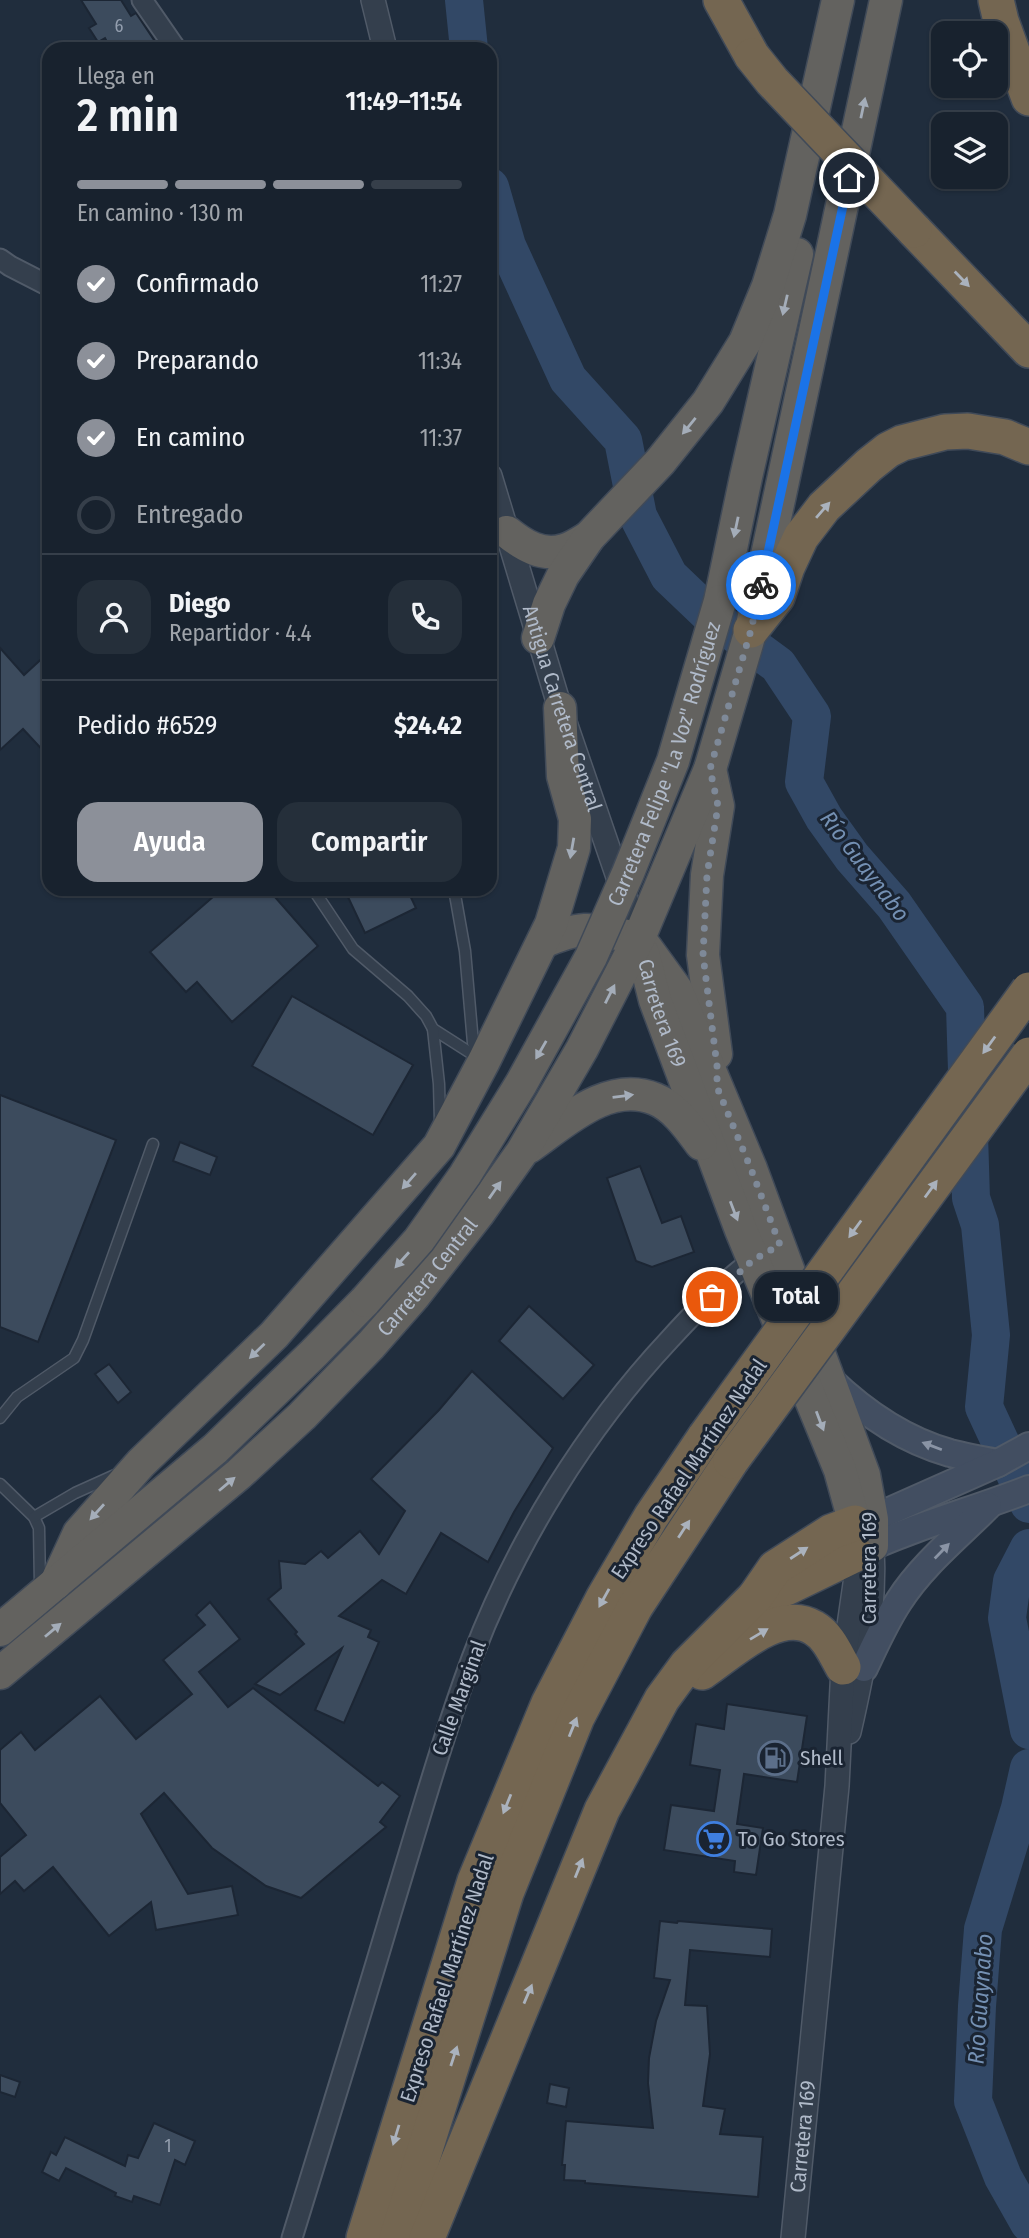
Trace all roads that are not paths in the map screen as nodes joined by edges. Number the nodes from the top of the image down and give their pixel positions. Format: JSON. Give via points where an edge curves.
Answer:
{"nodes":[{"id":1,"x":142,"y":0,"type":"edge"},
{"id":2,"x":373,"y":0,"type":"edge"},
{"id":3,"x":721,"y":0,"type":"edge"},
{"id":4,"x":838,"y":0,"type":"edge"},
{"id":5,"x":855,"y":0,"type":"edge"},
{"id":6,"x":886,"y":0,"type":"edge"},
{"id":7,"x":996,"y":0,"type":"edge"},
{"id":8,"x":171,"y":42,"type":"edge"},
{"id":9,"x":383,"y":42,"type":"edge"},
{"id":10,"x":1029,"y":98,"type":"edge"},
{"id":11,"x":1,"y":262,"type":"edge"},
{"id":12,"x":42,"y":282,"type":"edge"},
{"id":13,"x":1029,"y":350,"type":"edge"},
{"id":14,"x":1029,"y":447,"type":"edge"},
{"id":15,"x":497,"y":499,"type":"edge"},
{"id":16,"x":507,"y":532,"type":"junction"},
{"id":17,"x":589,"y":537,"type":"junction"},
{"id":18,"x":751,"y":630,"type":"junction"},
{"id":19,"x":538,"y":638,"type":"junction"},
{"id":20,"x":560,"y":708,"type":"junction"},
{"id":21,"x":710,"y":769,"type":"junction"},
{"id":22,"x":318,"y":896,"type":"edge"},
{"id":23,"x":455,"y":896,"type":"edge"},
{"id":24,"x":639,"y":938,"type":"junction"},
{"id":25,"x":542,"y":942,"type":"junction"},
{"id":26,"x":1029,"y":990,"type":"edge"},
{"id":27,"x":433,"y":1029,"type":"junction"},
{"id":28,"x":1029,"y":1055,"type":"edge"},
{"id":29,"x":484,"y":1061,"type":"junction"},
{"id":30,"x":717,"y":1087,"type":"junction"},
{"id":31,"x":153,"y":1144,"type":"dead end"},
{"id":32,"x":439,"y":1146,"type":"junction"},
{"id":33,"x":522,"y":1152,"type":"junction"},
{"id":34,"x":715,"y":1162,"type":"junction"},
{"id":35,"x":766,"y":1253,"type":"junction"},
{"id":36,"x":365,"y":1301,"type":"joint"},
{"id":37,"x":828,"y":1378,"type":"junction"},
{"id":38,"x":0,"y":1418,"type":"edge"},
{"id":39,"x":1029,"y":1446,"type":"edge"},
{"id":40,"x":141,"y":1463,"type":"junction"},
{"id":41,"x":998,"y":1463,"type":"junction"},
{"id":42,"x":0,"y":1484,"type":"edge"},
{"id":43,"x":1029,"y":1489,"type":"edge"},
{"id":44,"x":988,"y":1506,"type":"junction"},
{"id":45,"x":34,"y":1517,"type":"junction"},
{"id":46,"x":864,"y":1535,"type":"junction"},
{"id":47,"x":48,"y":1590,"type":"junction"},
{"id":48,"x":0,"y":1630,"type":"edge"},
{"id":49,"x":854,"y":1668,"type":"junction"},
{"id":50,"x":0,"y":1673,"type":"edge"},
{"id":51,"x":662,"y":1699,"type":"junction"},
{"id":52,"x":292,"y":2238,"type":"edge"},
{"id":53,"x":364,"y":2238,"type":"edge"},
{"id":54,"x":397,"y":2238,"type":"edge"},
{"id":55,"x":427,"y":2238,"type":"edge"},
{"id":56,"x":793,"y":2238,"type":"edge"}],
"edges":[{"from":1,"to":8,"type":"street"},
{"from":2,"to":9,"type":"street"},
{"from":3,"to":13,"type":"highway","one_way":true,"bridge":true,"via":[[752,56],[772,81]]},
{"from":4,"to":17,"type":"highway","one_way":true,"via":[[790,215],[745,342],[708,402],[660,462]]},
{"from":5,"to":36,"type":"highway","name":"Carretera Felipe \"La Voz\" Rodríguez","one_way":true,"bridge":true,"via":[[720,601],[673,761],[591,957],[522,1084],[419,1240]]},
{"from":18,"to":6,"type":"highway","name":"Carretera Felipe \"La Voz\" Rodríguez","one_way":true},
{"from":7,"to":10,"type":"highway"},
{"from":11,"to":12,"type":"street"},
{"from":18,"to":14,"type":"highway","one_way":true,"via":[[777,597],[801,537],[824,507],[888,450],[945,432],[968,431],[1005,436]]},
{"from":15,"to":16,"type":"street","name":"Antigua Carretera Central"},
{"from":16,"to":17,"type":"highway","via":[[525,546],[542,551],[562,551]]},
{"from":16,"to":19,"type":"street","name":"Antigua Carretera Central"},
{"from":17,"to":19,"type":"highway","via":[[563,575]]},
{"from":18,"to":21,"type":"highway","name":"Carretera Felipe \"La Voz\" Rodríguez"},
{"from":19,"to":20,"type":"street","name":"Antigua Carretera Central"},
{"from":20,"to":24,"type":"street","name":"Antigua Carretera Central"},
{"from":20,"to":25,"type":"highway","one_way":true,"via":[[563,776],[575,819],[574,848]]},
{"from":21,"to":24,"type":"highway","name":"Carretera Central"},
{"from":21,"to":30,"type":"highway","via":[[718,806],[707,875],[703,955]]},
{"from":22,"to":27,"type":"lane","via":[[353,949],[408,996]]},
{"from":23,"to":29,"type":"lane","via":[[473,1043]]},
{"from":24,"to":25,"type":"highway","via":[[592,929]]},
{"from":24,"to":30,"type":"highway","name":"Carretera 169","via":[[676,989]]},
{"from":33,"to":24,"type":"highway","name":"Carretera Central","one_way":true},
{"from":24,"to":34,"type":"highway","name":"Carretera 169","via":[[655,1000]]},
{"from":25,"to":29,"type":"highway"},
{"from":26,"to":53,"type":"highway","name":"Expreso Rafael Martínez Nadal","one_way":true,"bridge":true,"via":[[705,1437],[611,1586],[549,1703],[475,1881]]},
{"from":27,"to":29,"type":"lane"},
{"from":27,"to":32,"type":"lane"},
{"from":54,"to":28,"type":"highway","name":"Expreso Rafael Martínez Nadal","one_way":true,"bridge":true,"via":[[506,1894],[577,1717],[635,1607],[731,1461]]},
{"from":29,"to":32,"type":"highway"},
{"from":30,"to":35,"type":"highway","name":"Carretera 169","via":[[751,1169]]},
{"from":31,"to":38,"type":"lane","via":[[74,1358],[17,1397]]},
{"from":32,"to":40,"type":"highway","one_way":true,"via":[[274,1335]]},
{"from":33,"to":34,"type":"highway","one_way":true,"via":[[589,1105],[625,1093],[656,1099],[679,1116]]},
{"from":50,"to":33,"type":"highway","name":"Carretera Central","one_way":true,"via":[[302,1416],[414,1296]]},
{"from":34,"to":35,"type":"highway","name":"Carretera 169","one_way":true},
{"from":35,"to":37,"type":"highway","name":"Carretera 169"},
{"from":35,"to":46,"type":"highway","name":"Carretera 169","one_way":true},
{"from":35,"to":52,"type":"street","name":"Calle Marginal","via":[[694,1313],[640,1372],[583,1448],[535,1525],[500,1594],[441,1747]]},
{"from":36,"to":47,"type":"highway","name":"Carretera Central","via":[[215,1449]]},
{"from":41,"to":37,"type":"main road","one_way":true,"via":[[915,1439],[851,1400]]},
{"from":37,"to":46,"type":"highway","name":"Carretera 169","via":[[864,1475]]},
{"from":39,"to":41,"type":"main road"},
{"from":40,"to":45,"type":"lane"},
{"from":40,"to":47,"type":"highway","one_way":true,"via":[[79,1533]]},
{"from":41,"to":46,"type":"main road","via":[[909,1503]]},
{"from":42,"to":45,"type":"lane"},
{"from":43,"to":44,"type":"main road"},
{"from":44,"to":46,"type":"main road","via":[[918,1528]]},
{"from":49,"to":44,"type":"main road","one_way":true,"via":[[917,1577]]},
{"from":45,"to":47,"type":"lane"},
{"from":46,"to":49,"type":"street","name":"Carretera 169","via":[[857,1570]]},
{"from":51,"to":46,"type":"highway","one_way":true,"via":[[687,1665],[755,1597],[786,1588]]},
{"from":47,"to":48,"type":"highway","name":"Carretera Central"},
{"from":51,"to":49,"type":"highway","one_way":true,"via":[[761,1631],[789,1620],[815,1629]]},
{"from":49,"to":56,"type":"street","name":"Carretera 169","via":[[837,1786]]},
{"from":55,"to":51,"type":"highway","one_way":true,"via":[[602,1810]]}]}
